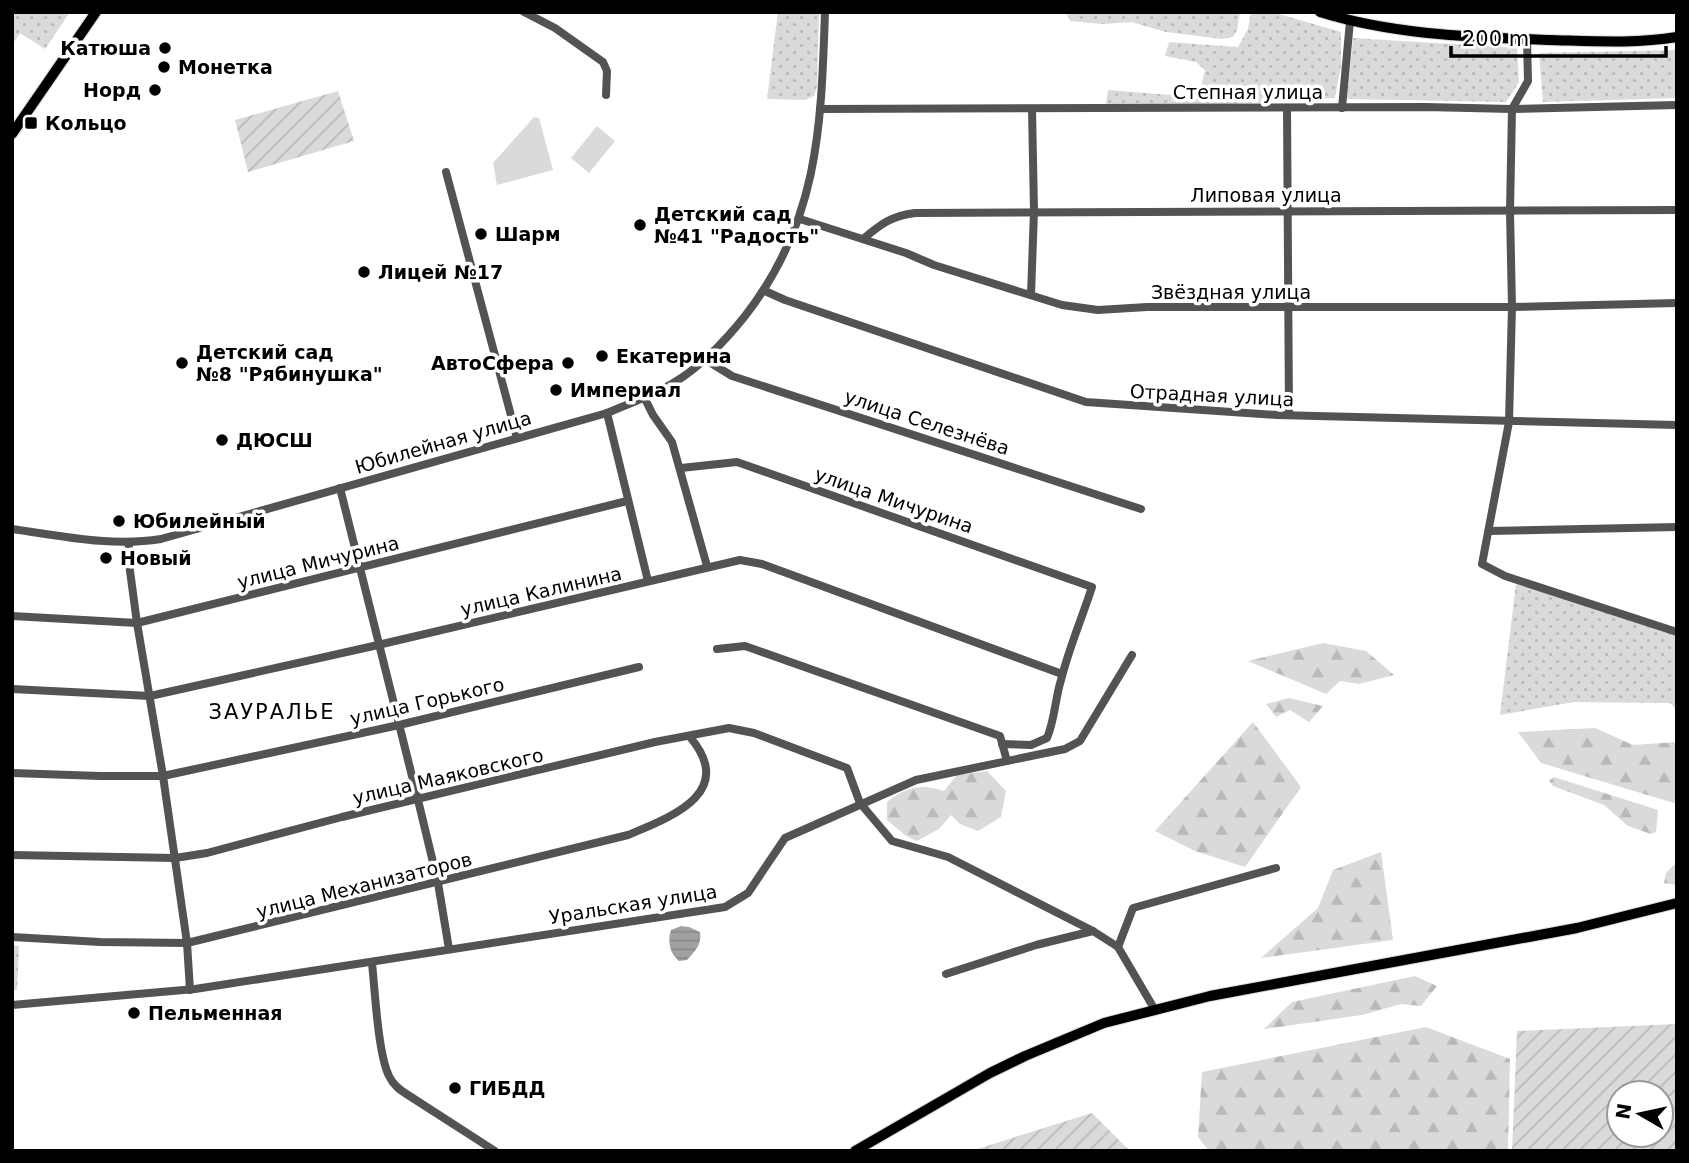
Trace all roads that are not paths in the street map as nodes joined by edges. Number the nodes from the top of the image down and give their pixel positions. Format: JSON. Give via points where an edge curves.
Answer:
{"nodes":[{"id":1,"x":96,"y":12,"type":"edge"},
{"id":2,"x":524,"y":12,"type":"edge"},
{"id":3,"x":825,"y":12,"type":"edge"},
{"id":4,"x":1320,"y":12,"type":"edge"},
{"id":5,"x":1350,"y":21,"type":"junction"},
{"id":6,"x":1677,"y":37,"type":"edge"},
{"id":7,"x":1527,"y":39,"type":"junction"},
{"id":8,"x":606,"y":95,"type":"dead end"},
{"id":9,"x":1677,"y":105,"type":"edge"},
{"id":10,"x":1287,"y":108,"type":"junction"},
{"id":11,"x":1342,"y":108,"type":"junction"},
{"id":12,"x":820,"y":109,"type":"junction"},
{"id":13,"x":1512,"y":109,"type":"junction"},
{"id":14,"x":1032,"y":110,"type":"junction"},
{"id":15,"x":12,"y":134,"type":"edge"},
{"id":16,"x":446,"y":172,"type":"dead end"},
{"id":17,"x":1677,"y":210,"type":"edge"},
{"id":18,"x":1034,"y":211,"type":"junction"},
{"id":19,"x":1288,"y":211,"type":"junction"},
{"id":20,"x":1510,"y":211,"type":"junction"},
{"id":21,"x":800,"y":219,"type":"junction"},
{"id":22,"x":863,"y":239,"type":"junction"},
{"id":23,"x":765,"y":290,"type":"junction"},
{"id":24,"x":1031,"y":295,"type":"junction"},
{"id":25,"x":1677,"y":303,"type":"edge"},
{"id":26,"x":1290,"y":307,"type":"junction"},
{"id":27,"x":1512,"y":307,"type":"junction"},
{"id":28,"x":706,"y":360,"type":"junction"},
{"id":29,"x":644,"y":397,"type":"junction"},
{"id":30,"x":607,"y":412,"type":"junction"},
{"id":31,"x":1289,"y":415,"type":"junction"},
{"id":32,"x":1509,"y":422,"type":"junction"},
{"id":33,"x":1677,"y":425,"type":"edge"},
{"id":34,"x":517,"y":438,"type":"junction"},
{"id":35,"x":681,"y":468,"type":"junction"},
{"id":36,"x":340,"y":488,"type":"junction"},
{"id":37,"x":627,"y":500,"type":"junction"},
{"id":38,"x":1141,"y":509,"type":"dead end"},
{"id":39,"x":1677,"y":527,"type":"edge"},
{"id":40,"x":12,"y":529,"type":"edge"},
{"id":41,"x":1489,"y":531,"type":"junction"},
{"id":42,"x":129,"y":543,"type":"junction"},
{"id":43,"x":707,"y":566,"type":"junction"},
{"id":44,"x":361,"y":568,"type":"junction"},
{"id":45,"x":648,"y":581,"type":"junction"},
{"id":46,"x":12,"y":616,"type":"edge"},
{"id":47,"x":137,"y":623,"type":"junction"},
{"id":48,"x":1677,"y":632,"type":"edge"},
{"id":49,"x":379,"y":645,"type":"junction"},
{"id":50,"x":718,"y":649,"type":"dead end"},
{"id":51,"x":1132,"y":655,"type":"dead end"},
{"id":52,"x":639,"y":667,"type":"dead end"},
{"id":53,"x":1062,"y":674,"type":"junction"},
{"id":54,"x":12,"y":689,"type":"edge"},
{"id":55,"x":150,"y":696,"type":"junction"},
{"id":56,"x":399,"y":725,"type":"junction"},
{"id":57,"x":690,"y":737,"type":"junction"},
{"id":58,"x":1002,"y":744,"type":"junction"},
{"id":59,"x":1007,"y":761,"type":"junction"},
{"id":60,"x":12,"y":773,"type":"edge"},
{"id":61,"x":163,"y":776,"type":"junction"},
{"id":62,"x":418,"y":800,"type":"junction"},
{"id":63,"x":860,"y":803,"type":"junction"},
{"id":64,"x":12,"y":855,"type":"edge"},
{"id":65,"x":175,"y":858,"type":"junction"},
{"id":66,"x":1276,"y":868,"type":"dead end"},
{"id":67,"x":438,"y":883,"type":"junction"},
{"id":68,"x":1677,"y":903,"type":"edge"},
{"id":69,"x":1093,"y":931,"type":"junction"},
{"id":70,"x":12,"y":937,"type":"edge"},
{"id":71,"x":187,"y":943,"type":"junction"},
{"id":72,"x":1118,"y":947,"type":"junction"},
{"id":73,"x":449,"y":949,"type":"junction"},
{"id":74,"x":372,"y":963,"type":"junction"},
{"id":75,"x":946,"y":974,"type":"dead end"},
{"id":76,"x":190,"y":989,"type":"junction"},
{"id":77,"x":12,"y":1005,"type":"edge"},
{"id":78,"x":1155,"y":1010,"type":"junction"},
{"id":79,"x":495,"y":1151,"type":"edge"},
{"id":80,"x":855,"y":1151,"type":"edge"}],
"edges":[{"from":1,"to":15,"type":"main road"},
{"from":2,"to":8,"type":"street","via":[[603,62]]},
{"from":3,"to":12,"type":"street","name":"Юбилейная улица"},
{"from":4,"to":5,"type":"main road"},
{"from":5,"to":7,"type":"main road","via":[[1400,30]]},
{"from":5,"to":11,"type":"street"},
{"from":6,"to":7,"type":"main road","via":[[1633,42]]},
{"from":7,"to":13,"type":"street","via":[[1528,80]]},
{"from":9,"to":13,"type":"street","name":"Степная улица"},
{"from":10,"to":11,"type":"street","name":"Степная улица"},
{"from":10,"to":14,"type":"street","name":"Степная улица"},
{"from":10,"to":19,"type":"street"},
{"from":11,"to":13,"type":"street","name":"Степная улица"},
{"from":12,"to":14,"type":"street","name":"Степная улица"},
{"from":12,"to":21,"type":"street","name":"Юбилейная улица"},
{"from":13,"to":20,"type":"street"},
{"from":14,"to":18,"type":"street"},
{"from":16,"to":34,"type":"street"},
{"from":17,"to":20,"type":"street","name":"Липовая улица"},
{"from":18,"to":19,"type":"street","name":"Липовая улица"},
{"from":18,"to":22,"type":"street","name":"Липовая улица","via":[[915,213],[897,216]]},
{"from":18,"to":24,"type":"street"},
{"from":19,"to":20,"type":"street","name":"Липовая улица"},
{"from":19,"to":26,"type":"street"},
{"from":20,"to":27,"type":"street"},
{"from":21,"to":22,"type":"street","name":"Звёздная улица"},
{"from":21,"to":23,"type":"street","name":"Юбилейная улица"},
{"from":22,"to":24,"type":"street","name":"Звёздная улица"},
{"from":23,"to":28,"type":"street","name":"Юбилейная улица"},
{"from":23,"to":31,"type":"street","name":"Отрадная улица","via":[[1086,402]]},
{"from":24,"to":26,"type":"street","name":"Звёздная улица","via":[[1098,310]]},
{"from":25,"to":27,"type":"street","name":"Звёздная улица"},
{"from":26,"to":27,"type":"street","name":"Звёздная улица"},
{"from":26,"to":31,"type":"street"},
{"from":27,"to":32,"type":"street"},
{"from":28,"to":29,"type":"street","name":"Юбилейная улица"},
{"from":28,"to":38,"type":"street","name":"улица Селезнёва","via":[[732,376]]},
{"from":29,"to":30,"type":"street","name":"Юбилейная улица"},
{"from":29,"to":35,"type":"street","via":[[672,442]]},
{"from":30,"to":34,"type":"street","name":"Юбилейная улица"},
{"from":30,"to":37,"type":"street"},
{"from":31,"to":32,"type":"street","name":"Отрадная улица"},
{"from":32,"to":33,"type":"street","name":"Отрадная улица"},
{"from":32,"to":41,"type":"street"},
{"from":34,"to":36,"type":"street","name":"Юбилейная улица"},
{"from":35,"to":43,"type":"street"},
{"from":35,"to":53,"type":"street","name":"улица Мичурина","via":[[737,462],[1092,587]]},
{"from":36,"to":42,"type":"street","name":"Юбилейная улица"},
{"from":36,"to":44,"type":"street"},
{"from":37,"to":44,"type":"street","name":"улица Мичурина"},
{"from":37,"to":45,"type":"street"},
{"from":39,"to":41,"type":"street"},
{"from":40,"to":42,"type":"street","name":"Юбилейная улица"},
{"from":41,"to":48,"type":"street","via":[[1482,564],[1505,576]]},
{"from":42,"to":47,"type":"street"},
{"from":43,"to":45,"type":"street","name":"улица Калинина"},
{"from":43,"to":53,"type":"street","name":"улица Калинина","via":[[740,560],[762,564]]},
{"from":44,"to":47,"type":"street","name":"улица Мичурина"},
{"from":44,"to":49,"type":"street"},
{"from":45,"to":49,"type":"street","name":"улица Калинина"},
{"from":46,"to":47,"type":"street","name":"улица Мичурина"},
{"from":47,"to":55,"type":"street"},
{"from":49,"to":55,"type":"street","name":"улица Калинина"},
{"from":49,"to":56,"type":"street"},
{"from":50,"to":58,"type":"street","via":[[745,646],[784,659],[1000,736]]},
{"from":51,"to":59,"type":"street","name":"Уральская улица","via":[[1080,741],[1065,749]]},
{"from":52,"to":56,"type":"street","name":"улица Горького"},
{"from":53,"to":58,"type":"street","via":[[1047,738],[1031,745]]},
{"from":54,"to":55,"type":"street","name":"улица Калинина"},
{"from":55,"to":61,"type":"street"},
{"from":56,"to":61,"type":"street","name":"улица Горького"},
{"from":56,"to":62,"type":"street"},
{"from":57,"to":62,"type":"street","name":"улица Маяковского"},
{"from":57,"to":63,"type":"street","name":"улица Маяковского","via":[[729,728],[847,768]]},
{"from":57,"to":67,"type":"street","name":"улица Механизаторов","via":[[704,757],[703,786],[694,801],[671,817],[628,835]]},
{"from":58,"to":59,"type":"street"},
{"from":59,"to":63,"type":"street","name":"Уральская улица","via":[[916,780]]},
{"from":60,"to":61,"type":"street","name":"улица Горького"},
{"from":61,"to":65,"type":"street"},
{"from":62,"to":65,"type":"street","name":"улица Маяковского"},
{"from":62,"to":67,"type":"street"},
{"from":63,"to":69,"type":"street","via":[[892,841],[948,857]]},
{"from":63,"to":73,"type":"street","name":"Уральская улица","via":[[785,838],[748,893],[725,907]]},
{"from":64,"to":65,"type":"street","name":"улица Маяковского"},
{"from":65,"to":71,"type":"street"},
{"from":66,"to":72,"type":"street","via":[[1132,908]]},
{"from":67,"to":71,"type":"street","name":"улица Механизаторов"},
{"from":67,"to":73,"type":"street"},
{"from":68,"to":78,"type":"main road","via":[[1577,928]]},
{"from":69,"to":72,"type":"street"},
{"from":69,"to":75,"type":"street"},
{"from":70,"to":71,"type":"street","name":"улица Механизаторов"},
{"from":71,"to":76,"type":"street"},
{"from":72,"to":78,"type":"street"},
{"from":73,"to":74,"type":"street","name":"Уральская улица"},
{"from":74,"to":76,"type":"street","name":"Уральская улица"},
{"from":74,"to":79,"type":"street","via":[[388,1075],[402,1091]]},
{"from":76,"to":77,"type":"street","name":"Уральская улица"},
{"from":78,"to":80,"type":"main road","via":[[1104,1023],[1025,1056]]}]}
